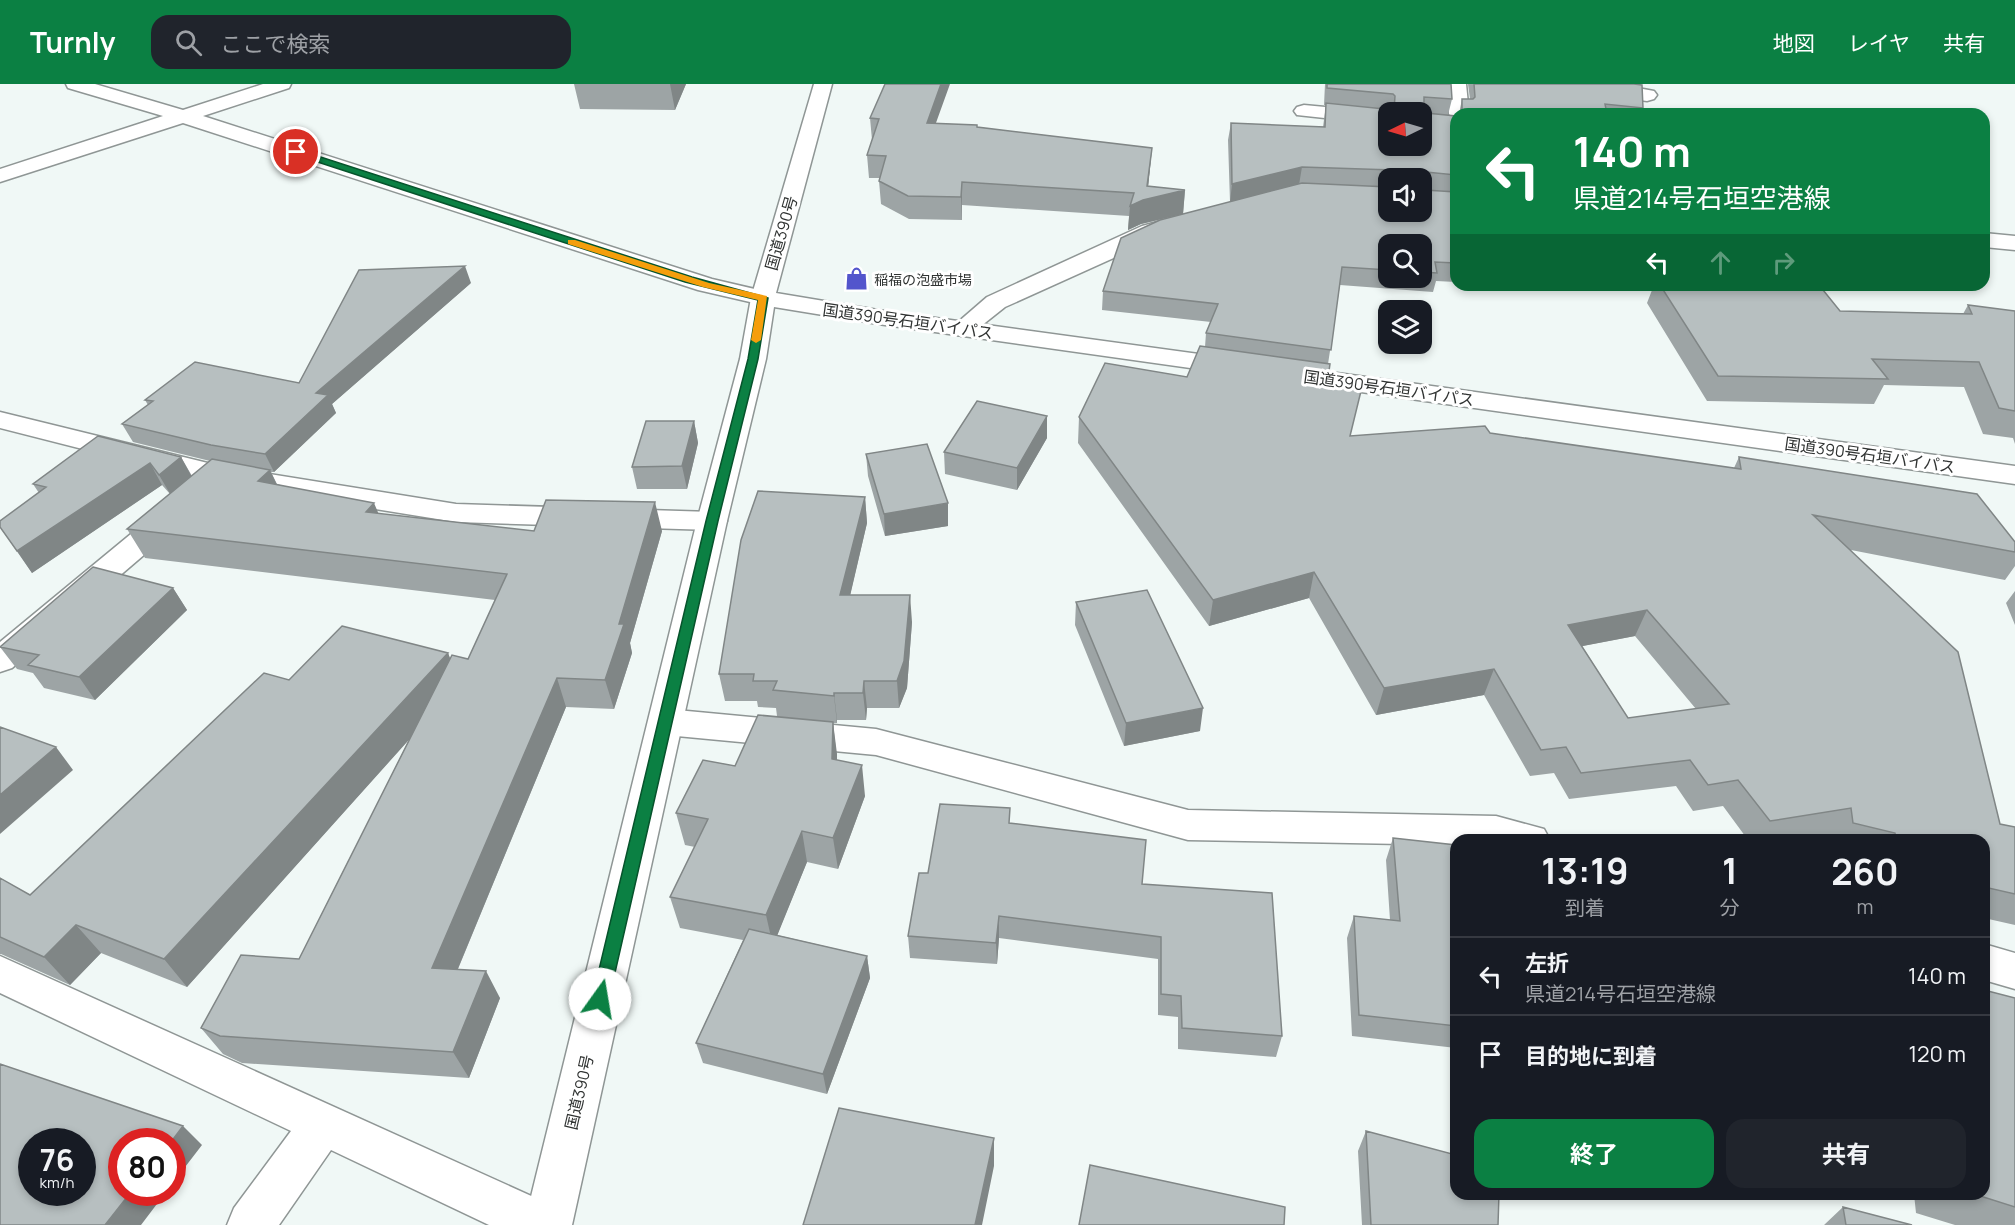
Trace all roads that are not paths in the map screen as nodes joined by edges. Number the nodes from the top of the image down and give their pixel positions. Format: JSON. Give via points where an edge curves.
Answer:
{"nodes":[{"id":1,"x":75,"y":84,"type":"edge"},
{"id":2,"x":282,"y":84,"type":"edge"},
{"id":3,"x":823,"y":84,"type":"edge"},
{"id":4,"x":1457,"y":84,"type":"edge"},
{"id":5,"x":1564,"y":84,"type":"edge"},
{"id":6,"x":1646,"y":98,"type":"edge"},
{"id":7,"x":1455,"y":108,"type":"edge"},
{"id":8,"x":1304,"y":111,"type":"dead end"},
{"id":9,"x":183,"y":116,"type":"junction"},
{"id":10,"x":1378,"y":118,"type":"edge"},
{"id":11,"x":0,"y":176,"type":"edge"},
{"id":12,"x":1185,"y":222,"type":"edge"},
{"id":13,"x":1990,"y":241,"type":"edge"},
{"id":14,"x":2015,"y":243,"type":"edge"},
{"id":15,"x":763,"y":298,"type":"junction"},
{"id":16,"x":962,"y":329,"type":"junction"},
{"id":17,"x":0,"y":420,"type":"edge"},
{"id":18,"x":220,"y":475,"type":"junction"},
{"id":19,"x":2015,"y":475,"type":"edge"},
{"id":20,"x":712,"y":521,"type":"junction"},
{"id":21,"x":0,"y":660,"type":"edge"},
{"id":22,"x":666,"y":722,"type":"junction"},
{"id":23,"x":1508,"y":834,"type":"edge"},
{"id":24,"x":1990,"y":964,"type":"edge"},
{"id":25,"x":2015,"y":971,"type":"edge"},
{"id":26,"x":0,"y":974,"type":"edge"},
{"id":27,"x":323,"y":1124,"type":"junction"},
{"id":28,"x":250,"y":1225,"type":"edge"},
{"id":29,"x":541,"y":1225,"type":"edge"},
{"id":30,"x":548,"y":1225,"type":"edge"}],
"edges":[{"from":1,"to":9,"type":"main road","name":"国道390号石垣バイパス"},
{"from":2,"to":9,"type":"main road"},
{"from":3,"to":15,"type":"main road","name":"国道390号"},
{"from":4,"to":7,"type":"main road"},
{"from":5,"to":6,"type":"main road"},
{"from":8,"to":10,"type":"main road"},
{"from":9,"to":11,"type":"main road"},
{"from":9,"to":15,"type":"main road","name":"国道390号石垣バイパス","via":[[706,285]]},
{"from":12,"to":16,"type":"main road","via":[[1150,231],[996,302]]},
{"from":13,"to":14,"type":"main road"},
{"from":15,"to":16,"type":"main road","name":"国道390号石垣バイパス"},
{"from":15,"to":20,"type":"main road","name":"国道390号","via":[[753,359]]},
{"from":16,"to":19,"type":"main road","name":"国道390号石垣バイパス"},
{"from":17,"to":18,"type":"main road"},
{"from":18,"to":20,"type":"main road","via":[[456,513]]},
{"from":18,"to":21,"type":"main road"},
{"from":20,"to":22,"type":"main road","name":"国道390号"},
{"from":22,"to":23,"type":"main road","via":[[876,742],[1188,825]]},
{"from":22,"to":30,"type":"main road","name":"国道390号"},
{"from":24,"to":25,"type":"main road"},
{"from":26,"to":27,"type":"main road"},
{"from":27,"to":28,"type":"main road"},
{"from":27,"to":29,"type":"main road"}]}
